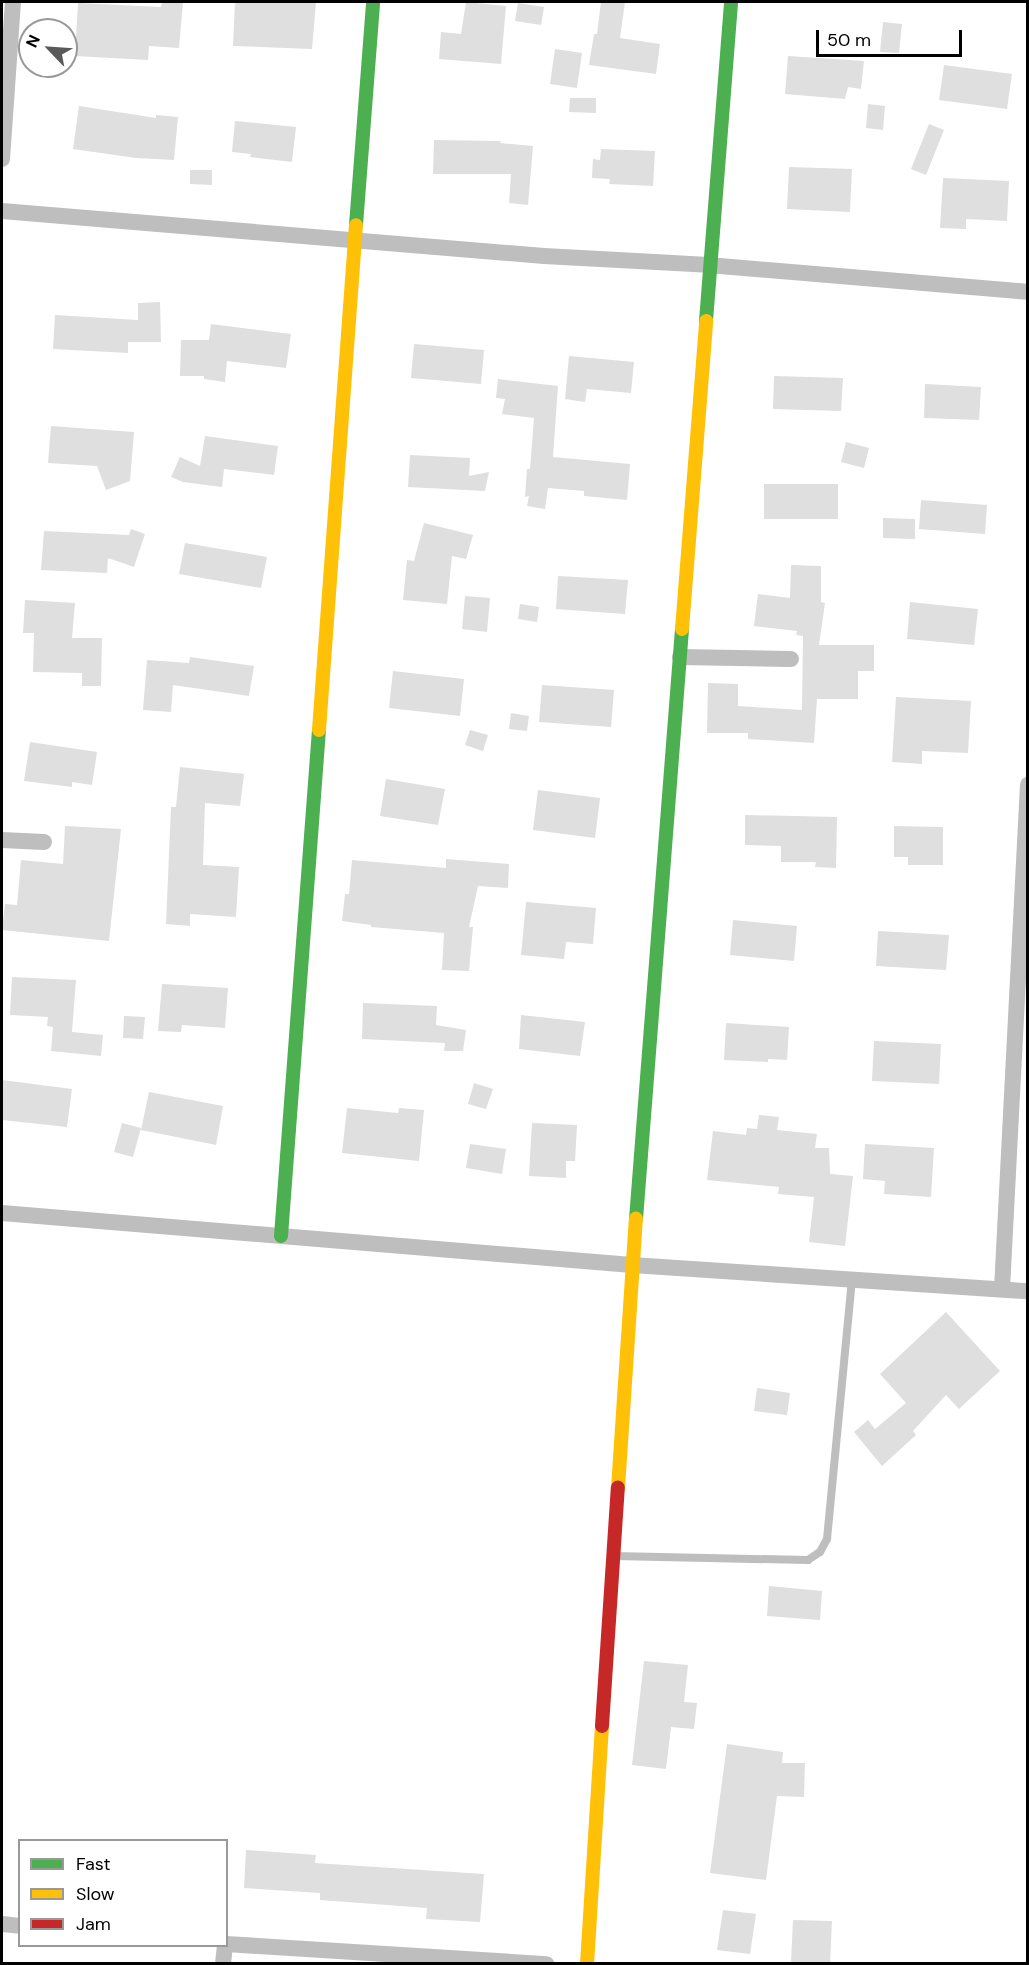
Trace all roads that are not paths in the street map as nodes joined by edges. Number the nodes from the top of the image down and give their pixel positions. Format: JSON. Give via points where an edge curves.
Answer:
{"nodes":[{"id":1,"x":13,"y":2,"type":"edge"},
{"id":2,"x":373,"y":2,"type":"edge"},
{"id":3,"x":731,"y":2,"type":"edge"},
{"id":4,"x":2,"y":159,"type":"edge"},
{"id":5,"x":2,"y":211,"type":"edge"},
{"id":6,"x":357,"y":240,"type":"junction"},
{"id":7,"x":708,"y":265,"type":"junction"},
{"id":8,"x":1028,"y":292,"type":"edge"},
{"id":9,"x":680,"y":657,"type":"junction"},
{"id":10,"x":791,"y":659,"type":"dead end"},
{"id":11,"x":1028,"y":785,"type":"edge"},
{"id":12,"x":2,"y":840,"type":"edge"},
{"id":13,"x":45,"y":842,"type":"dead end"},
{"id":14,"x":2,"y":1214,"type":"edge"},
{"id":15,"x":281,"y":1236,"type":"junction"},
{"id":16,"x":632,"y":1265,"type":"junction"},
{"id":17,"x":852,"y":1279,"type":"junction"},
{"id":18,"x":1002,"y":1289,"type":"junction"},
{"id":19,"x":1028,"y":1291,"type":"edge"},
{"id":20,"x":613,"y":1556,"type":"junction"},
{"id":21,"x":2,"y":1924,"type":"edge"},
{"id":22,"x":18,"y":1926,"type":"edge"},
{"id":23,"x":228,"y":1945,"type":"edge"},
{"id":24,"x":226,"y":1947,"type":"edge"},
{"id":25,"x":223,"y":1964,"type":"edge"},
{"id":26,"x":546,"y":1964,"type":"edge"},
{"id":27,"x":587,"y":1964,"type":"edge"}],
"edges":[{"from":1,"to":4,"type":"street"},
{"from":2,"to":6,"type":"street"},
{"from":3,"to":7,"type":"street"},
{"from":5,"to":6,"type":"street"},
{"from":6,"to":7,"type":"street"},
{"from":6,"to":15,"type":"street"},
{"from":7,"to":8,"type":"street"},
{"from":7,"to":9,"type":"street"},
{"from":9,"to":10,"type":"street"},
{"from":9,"to":16,"type":"street"},
{"from":11,"to":18,"type":"street"},
{"from":12,"to":13,"type":"street"},
{"from":14,"to":15,"type":"street"},
{"from":15,"to":16,"type":"street"},
{"from":16,"to":17,"type":"street"},
{"from":16,"to":20,"type":"street"},
{"from":17,"to":18,"type":"street"},
{"from":17,"to":20,"type":"lane","via":[[827,1539],[820,1552],[808,1560]]},
{"from":18,"to":19,"type":"street"},
{"from":20,"to":27,"type":"street"},
{"from":21,"to":22,"type":"street"},
{"from":23,"to":26,"type":"street"},
{"from":24,"to":25,"type":"street"}]}
